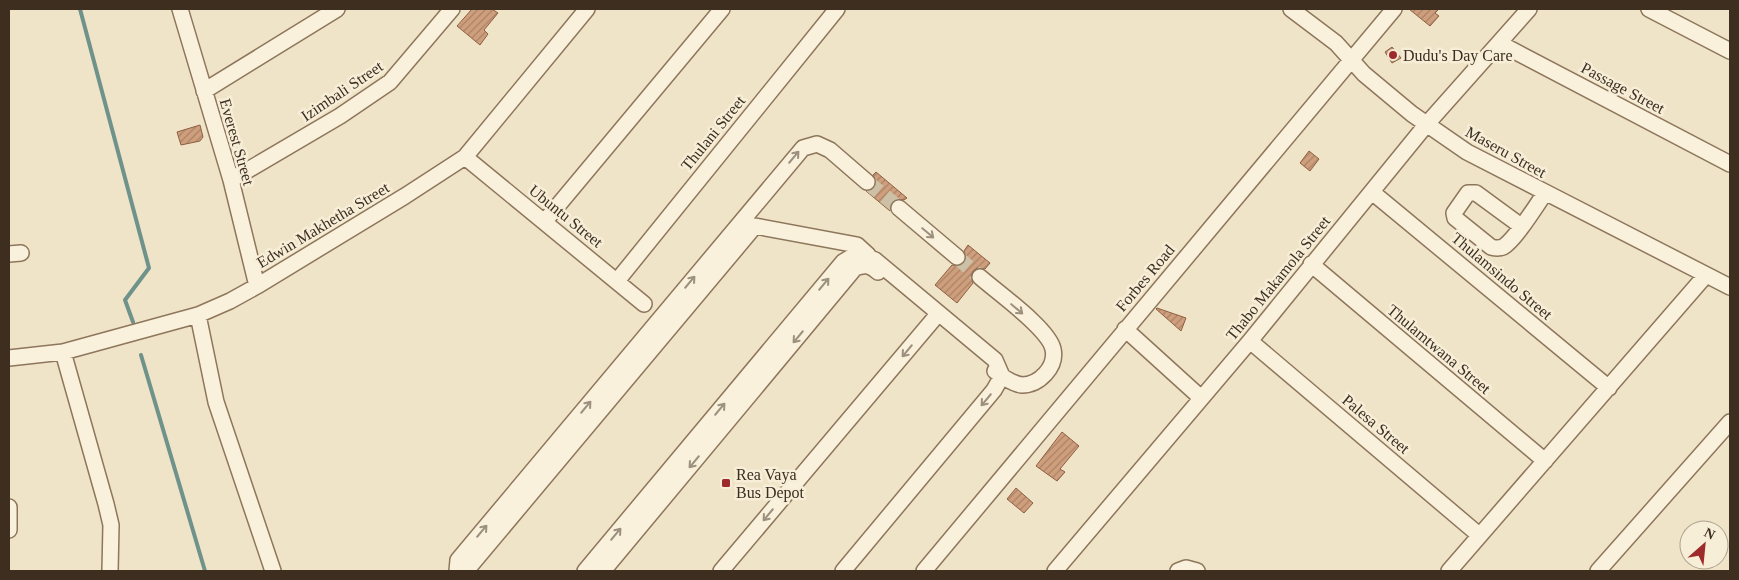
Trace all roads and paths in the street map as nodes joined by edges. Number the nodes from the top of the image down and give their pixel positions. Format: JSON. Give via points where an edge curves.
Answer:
{"nodes":[{"id":1,"x":180,"y":9,"type":"edge"},
{"id":2,"x":337,"y":9,"type":"edge"},
{"id":3,"x":452,"y":9,"type":"edge"},
{"id":4,"x":587,"y":9,"type":"edge"},
{"id":5,"x":722,"y":9,"type":"edge"},
{"id":6,"x":837,"y":9,"type":"edge"},
{"id":7,"x":1291,"y":9,"type":"edge"},
{"id":8,"x":1394,"y":9,"type":"edge"},
{"id":9,"x":1529,"y":9,"type":"edge"},
{"id":10,"x":1649,"y":9,"type":"edge"},
{"id":11,"x":1499,"y":43,"type":"junction"},
{"id":12,"x":1730,"y":51,"type":"edge"},
{"id":13,"x":1352,"y":60,"type":"junction"},
{"id":14,"x":204,"y":91,"type":"junction"},
{"id":15,"x":1426,"y":125,"type":"junction"},
{"id":16,"x":465,"y":156,"type":"junction"},
{"id":17,"x":1730,"y":164,"type":"edge"},
{"id":18,"x":231,"y":180,"type":"junction"},
{"id":19,"x":867,"y":182,"type":"tunnel mouth"},
{"id":20,"x":1372,"y":192,"type":"junction"},
{"id":21,"x":1545,"y":194,"type":"junction"},
{"id":22,"x":899,"y":208,"type":"tunnel mouth"},
{"id":23,"x":544,"y":221,"type":"junction"},
{"id":24,"x":1522,"y":226,"type":"dead end"},
{"id":25,"x":956,"y":258,"type":"tunnel mouth"},
{"id":26,"x":874,"y":260,"type":"junction"},
{"id":27,"x":1311,"y":264,"type":"junction"},
{"id":28,"x":1706,"y":275,"type":"junction"},
{"id":29,"x":980,"y":277,"type":"tunnel mouth"},
{"id":30,"x":617,"y":281,"type":"junction"},
{"id":31,"x":257,"y":286,"type":"junction"},
{"id":32,"x":1730,"y":287,"type":"edge"},
{"id":33,"x":644,"y":304,"type":"dead end"},
{"id":34,"x":198,"y":315,"type":"junction"},
{"id":35,"x":936,"y":317,"type":"junction"},
{"id":36,"x":1125,"y":329,"type":"junction"},
{"id":37,"x":1250,"y":340,"type":"junction"},
{"id":38,"x":63,"y":352,"type":"junction"},
{"id":39,"x":9,"y":358,"type":"edge"},
{"id":40,"x":1002,"y":376,"type":"junction"},
{"id":41,"x":1609,"y":388,"type":"junction"},
{"id":42,"x":1200,"y":397,"type":"junction"},
{"id":43,"x":1730,"y":422,"type":"edge"},
{"id":44,"x":1545,"y":461,"type":"junction"},
{"id":45,"x":9,"y":508,"type":"edge"},
{"id":46,"x":9,"y":530,"type":"edge"},
{"id":47,"x":1479,"y":535,"type":"junction"},
{"id":48,"x":110,"y":571,"type":"edge"},
{"id":49,"x":274,"y":571,"type":"edge"},
{"id":50,"x":457,"y":571,"type":"edge"},
{"id":51,"x":466,"y":571,"type":"edge"},
{"id":52,"x":584,"y":571,"type":"edge"},
{"id":53,"x":603,"y":571,"type":"edge"},
{"id":54,"x":721,"y":571,"type":"edge"},
{"id":55,"x":842,"y":571,"type":"edge"},
{"id":56,"x":924,"y":571,"type":"edge"},
{"id":57,"x":1055,"y":571,"type":"edge"},
{"id":58,"x":1178,"y":571,"type":"edge"},
{"id":59,"x":1197,"y":571,"type":"edge"},
{"id":60,"x":1449,"y":571,"type":"edge"},
{"id":61,"x":1598,"y":571,"type":"edge"}],
"edges":[{"from":1,"to":14,"type":"street","name":"Everest Street"},
{"from":2,"to":14,"type":"street"},
{"from":3,"to":18,"type":"street","name":"Izimbali Street","via":[[390,82],[340,116]]},
{"from":4,"to":16,"type":"street","name":"Edwin Makhetha Street"},
{"from":5,"to":23,"type":"street"},
{"from":6,"to":30,"type":"street","name":"Thulani Street"},
{"from":7,"to":13,"type":"street","name":"Maseru Street","via":[[1336,43]]},
{"from":8,"to":13,"type":"street","name":"Forbes Road"},
{"from":9,"to":11,"type":"street","name":"Thabo Makamola Street"},
{"from":10,"to":12,"type":"street"},
{"from":11,"to":15,"type":"street","name":"Thabo Makamola Street"},
{"from":11,"to":17,"type":"street","name":"Passage Street"},
{"from":13,"to":15,"type":"street","name":"Maseru Street","via":[[1364,74]]},
{"from":13,"to":36,"type":"street","name":"Forbes Road"},
{"from":14,"to":18,"type":"street","name":"Everest Street"},
{"from":15,"to":20,"type":"street","name":"Thabo Makamola Street"},
{"from":15,"to":21,"type":"street","name":"Maseru Street","via":[[1466,152]]},
{"from":16,"to":23,"type":"street","name":"Ubuntu Street"},
{"from":16,"to":31,"type":"street","name":"Edwin Makhetha Street"},
{"from":18,"to":31,"type":"street","name":"Everest Street"},
{"from":50,"to":19,"type":"street","one_way":true,"via":[[458,560],[802,148],[817,144],[830,150]]},
{"from":20,"to":27,"type":"street","name":"Thabo Makamola Street"},
{"from":20,"to":41,"type":"street","name":"Thulamsindo Street"},
{"from":21,"to":24,"type":"street"},
{"from":21,"to":28,"type":"street","name":"Maseru Street"},
{"from":22,"to":25,"type":"street","one_way":true},
{"from":23,"to":30,"type":"street","name":"Ubuntu Street"},
{"from":26,"to":35,"type":"street"},
{"from":26,"to":51,"type":"street","via":[[857,245],[755,226]]},
{"from":52,"to":26,"type":"street","one_way":true,"via":[[843,262],[858,253]]},
{"from":27,"to":37,"type":"street","name":"Thabo Makamola Street"},
{"from":27,"to":44,"type":"street","name":"Thulamtwana Street"},
{"from":28,"to":32,"type":"street","name":"Maseru Street"},
{"from":28,"to":41,"type":"street"},
{"from":29,"to":40,"type":"street","one_way":true,"via":[[1044,332],[1054,350],[1050,368],[1038,381],[1021,385]]},
{"from":30,"to":33,"type":"street","name":"Ubuntu Street"},
{"from":31,"to":34,"type":"street","name":"Edwin Makhetha Street"},
{"from":34,"to":38,"type":"street","name":"Edwin Makhetha Street"},
{"from":34,"to":49,"type":"street","via":[[216,402]]},
{"from":35,"to":40,"type":"street","via":[[995,360]]},
{"from":35,"to":53,"type":"street","one_way":true,"via":[[872,267],[863,265],[855,268]]},
{"from":35,"to":54,"type":"street","one_way":true},
{"from":36,"to":42,"type":"street"},
{"from":36,"to":56,"type":"street","name":"Forbes Road"},
{"from":37,"to":42,"type":"street","name":"Thabo Makamola Street"},
{"from":37,"to":47,"type":"street","name":"Palesa Street"},
{"from":38,"to":39,"type":"street","name":"Edwin Makhetha Street"},
{"from":38,"to":48,"type":"street","via":[[108,511],[111,525]]},
{"from":40,"to":55,"type":"street","one_way":true,"via":[[994,390]]},
{"from":41,"to":44,"type":"street"},
{"from":42,"to":57,"type":"street","name":"Thabo Makamola Street"},
{"from":43,"to":61,"type":"street"},
{"from":44,"to":47,"type":"street"},
{"from":45,"to":46,"type":"street"},
{"from":47,"to":60,"type":"street"},
{"from":58,"to":59,"type":"street","via":[[1186,568]]}]}
